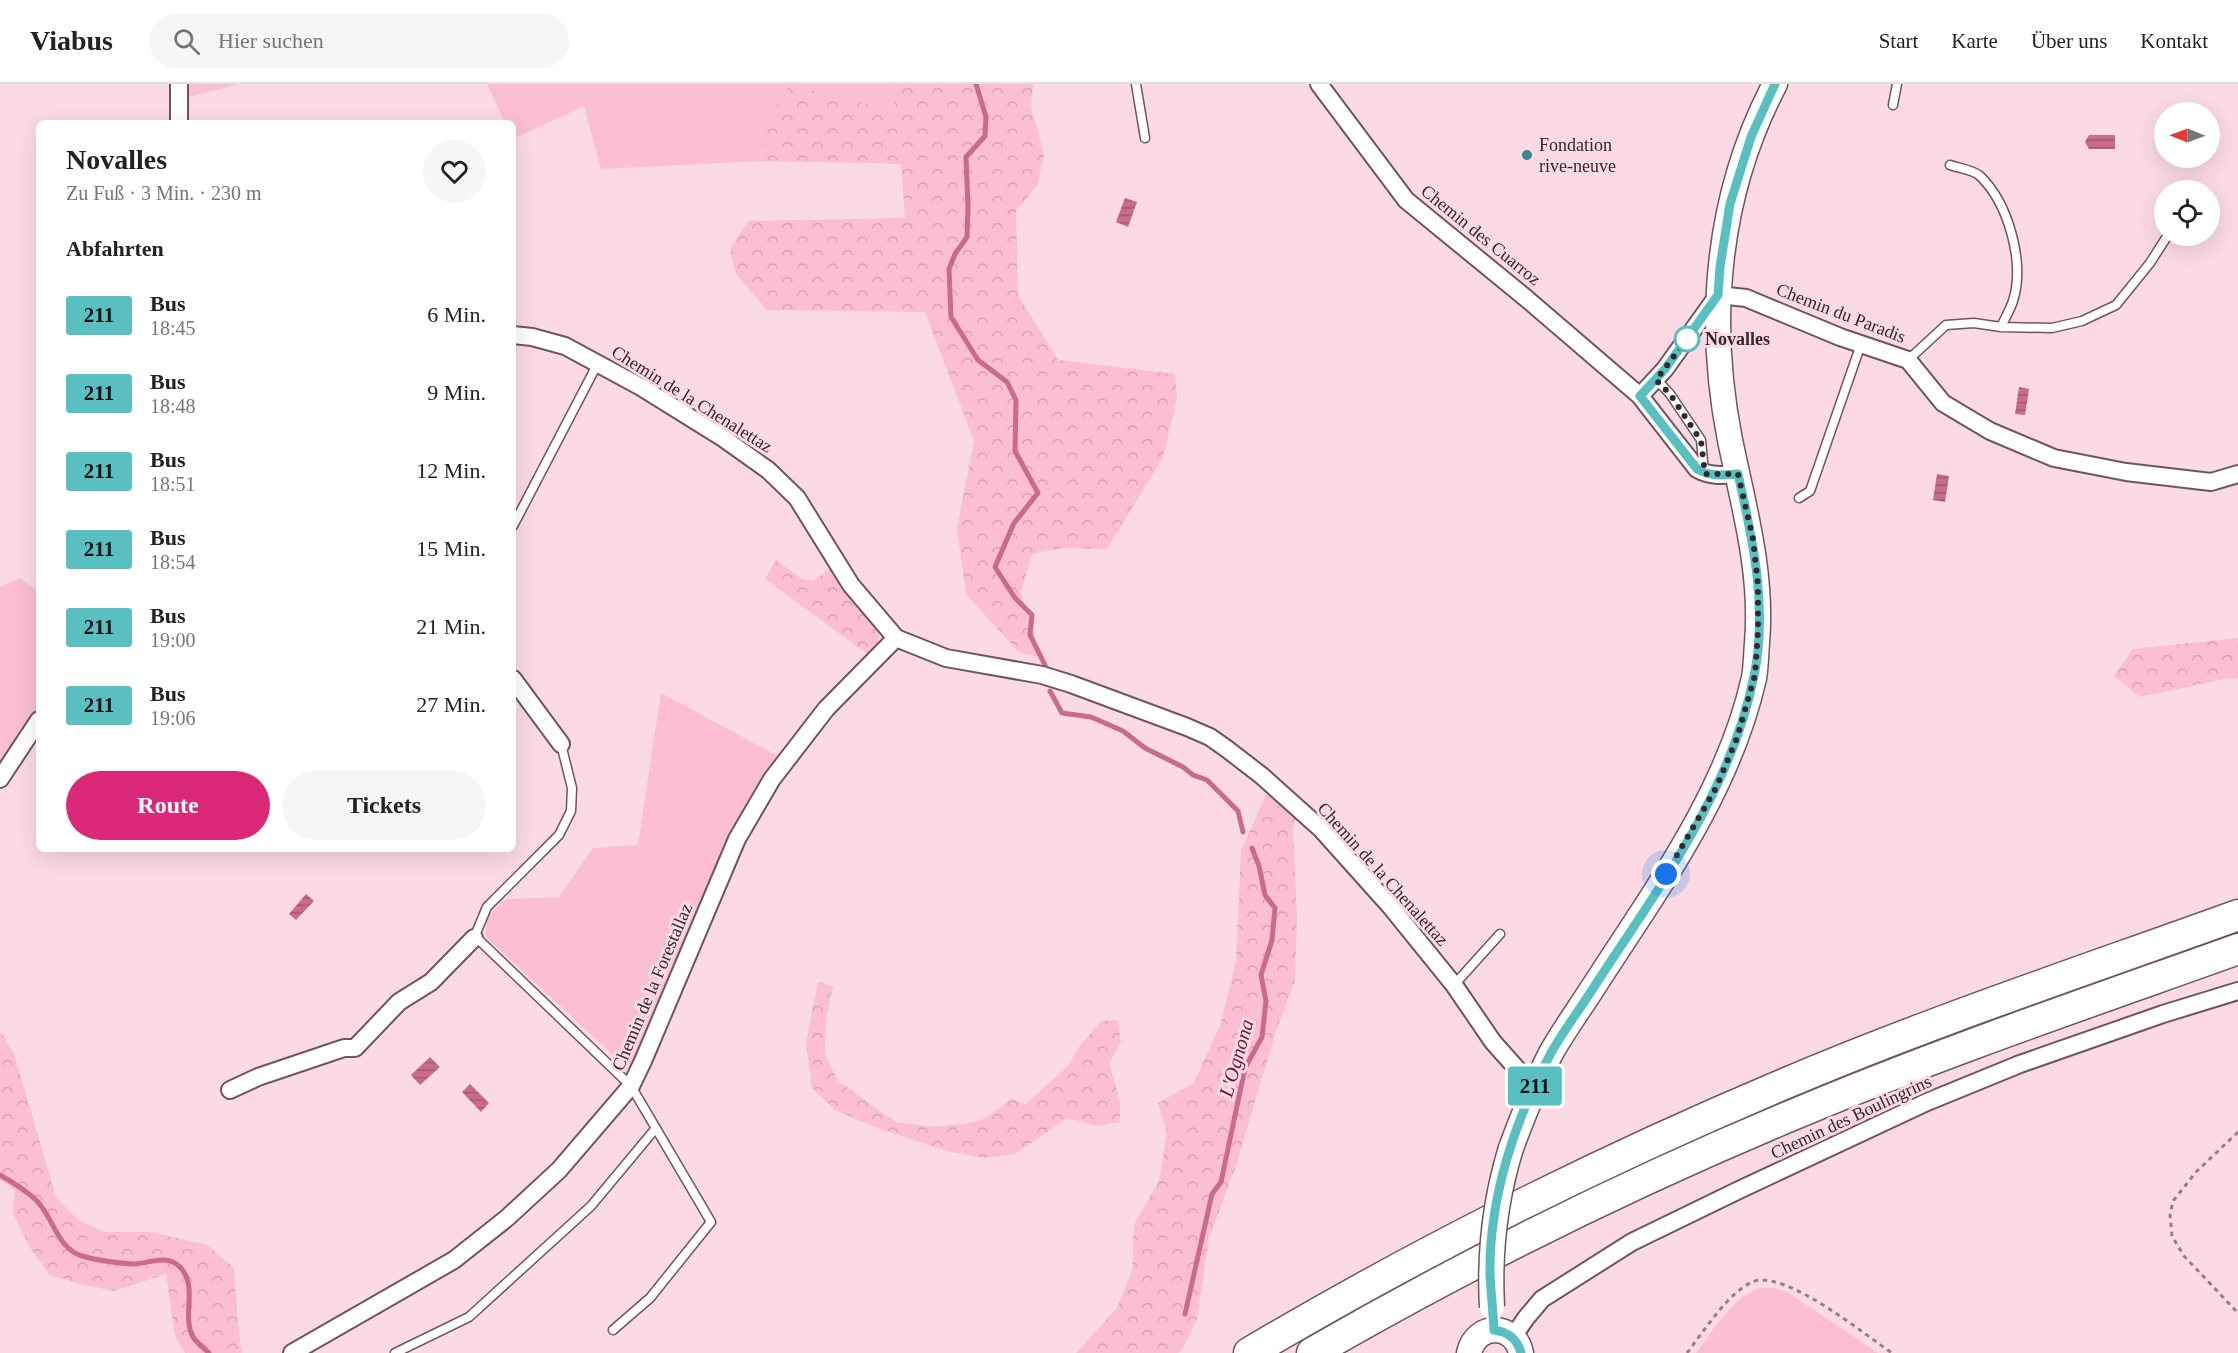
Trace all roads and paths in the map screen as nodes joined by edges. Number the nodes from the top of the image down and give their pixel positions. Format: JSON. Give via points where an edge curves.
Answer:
{"nodes":[{"id":1,"x":179,"y":84,"type":"edge"},
{"id":2,"x":1136,"y":84,"type":"edge"},
{"id":3,"x":1319,"y":84,"type":"edge"},
{"id":4,"x":1775,"y":84,"type":"edge"},
{"id":5,"x":1898,"y":84,"type":"edge"},
{"id":6,"x":1893,"y":105,"type":"dead end"},
{"id":7,"x":179,"y":120,"type":"edge"},
{"id":8,"x":1145,"y":138,"type":"dead end"},
{"id":9,"x":1950,"y":165,"type":"dead end"},
{"id":10,"x":2161,"y":246,"type":"edge"},
{"id":11,"x":1718,"y":295,"type":"junction"},
{"id":12,"x":2001,"y":327,"type":"junction"},
{"id":13,"x":516,"y":335,"type":"edge"},
{"id":14,"x":1861,"y":344,"type":"junction"},
{"id":15,"x":1908,"y":360,"type":"junction"},
{"id":16,"x":597,"y":363,"type":"junction"},
{"id":17,"x":1656,"y":380,"type":"junction"},
{"id":18,"x":1640,"y":396,"type":"junction"},
{"id":19,"x":1705,"y":474,"type":"junction"},
{"id":20,"x":1738,"y":474,"type":"junction"},
{"id":21,"x":2238,"y":474,"type":"edge"},
{"id":22,"x":1799,"y":498,"type":"dead end"},
{"id":23,"x":516,"y":520,"type":"edge"},
{"id":24,"x":896,"y":638,"type":"junction"},
{"id":25,"x":516,"y":683,"type":"edge"},
{"id":26,"x":36,"y":725,"type":"edge"},
{"id":27,"x":561,"y":744,"type":"joint"},
{"id":28,"x":0,"y":779,"type":"edge"},
{"id":29,"x":2238,"y":915,"type":"edge"},
{"id":30,"x":1500,"y":934,"type":"dead end"},
{"id":31,"x":474,"y":938,"type":"junction"},
{"id":32,"x":2238,"y":949,"type":"edge"},
{"id":33,"x":1454,"y":985,"type":"junction"},
{"id":34,"x":2238,"y":991,"type":"edge"},
{"id":35,"x":631,"y":1086,"type":"junction"},
{"id":36,"x":1534,"y":1088,"type":"junction"},
{"id":37,"x":230,"y":1090,"type":"dead end"},
{"id":38,"x":656,"y":1128,"type":"junction"},
{"id":39,"x":2238,"y":1132,"type":"edge"},
{"id":40,"x":2238,"y":1313,"type":"edge"},
{"id":41,"x":613,"y":1330,"type":"dead end"},
{"id":42,"x":1505,"y":1332,"type":"edge"},
{"id":43,"x":296,"y":1352,"type":"edge"},
{"id":44,"x":395,"y":1353,"type":"edge"},
{"id":45,"x":1249,"y":1353,"type":"edge"},
{"id":46,"x":1312,"y":1353,"type":"edge"},
{"id":47,"x":1469,"y":1353,"type":"edge"},
{"id":48,"x":1687,"y":1353,"type":"edge"},
{"id":49,"x":1892,"y":1353,"type":"edge"}],
"edges":[{"from":1,"to":7,"type":"street"},
{"from":2,"to":8,"type":"lane"},
{"from":3,"to":18,"type":"street","name":"Chemin des Cuarroz","via":[[1406,200]]},
{"from":4,"to":11,"type":"street","via":[[1751,137],[1730,204]]},
{"from":5,"to":6,"type":"lane"},
{"from":9,"to":12,"type":"lane","via":[[1979,174],[2005,211],[2017,273],[2013,300]]},
{"from":10,"to":12,"type":"lane","via":[[2116,305],[2082,321],[2052,328]]},
{"from":11,"to":14,"type":"street","name":"Chemin du Paradis","via":[[1746,298]]},
{"from":11,"to":17,"type":"street"},
{"from":11,"to":20,"type":"street","via":[[1725,413]]},
{"from":12,"to":15,"type":"lane","via":[[1974,323],[1946,325]]},
{"from":13,"to":16,"type":"street","name":"Chemin de la Chenalettaz","via":[[565,346]]},
{"from":14,"to":15,"type":"street","name":"Chemin du Paradis"},
{"from":14,"to":22,"type":"lane","via":[[1810,491]]},
{"from":15,"to":21,"type":"street","name":"Chemin du Paradis","via":[[1943,403],[1990,431],[2054,458],[2211,482]]},
{"from":16,"to":23,"type":"lane"},
{"from":16,"to":24,"type":"street","name":"Chemin de la Chenalettaz","via":[[714,432],[768,470],[797,498],[851,585]]},
{"from":17,"to":18,"type":"street"},
{"from":17,"to":19,"type":"lane","via":[[1701,441]]},
{"from":18,"to":19,"type":"street","name":"Chemin des Cuarroz"},
{"from":19,"to":20,"type":"street"},
{"from":20,"to":36,"type":"street","via":[[1753,539],[1758,631],[1755,675],[1737,738],[1716,788],[1679,854],[1552,1051]]},
{"from":24,"to":33,"type":"street","name":"Chemin de la Chenalettaz","via":[[946,658],[1042,675],[1209,737],[1262,776],[1321,829]]},
{"from":24,"to":35,"type":"street","name":"Chemin de la Forestallaz","via":[[826,709],[772,779],[737,839]]},
{"from":25,"to":27,"type":"street"},
{"from":26,"to":28,"type":"street"},
{"from":27,"to":31,"type":"lane","via":[[572,788],[571,811],[559,836],[487,907]]},
{"from":29,"to":45,"type":"highway","via":[[1869,1050],[1684,1126],[1519,1204]]},
{"from":30,"to":33,"type":"lane"},
{"from":31,"to":35,"type":"lane"},
{"from":31,"to":37,"type":"street","via":[[431,982],[399,1002],[355,1048],[344,1048]]},
{"from":32,"to":46,"type":"highway","via":[[1882,1079],[1696,1156],[1531,1234]]},
{"from":33,"to":36,"type":"street","name":"Chemin de la Chenalettaz","via":[[1493,1042]]},
{"from":34,"to":42,"type":"street","name":"Chemin des Boulingrins","via":[[2020,1064],[1927,1102],[1632,1242],[1542,1299],[1526,1318]]},
{"from":35,"to":38,"type":"lane"},
{"from":35,"to":43,"type":"street","name":"Chemin de la Forestallaz","via":[[559,1170],[507,1218],[454,1260]]},
{"from":36,"to":42,"type":"street","bridge":true,"via":[[1501,1183],[1492,1237],[1490,1273]]},
{"from":38,"to":41,"type":"lane","via":[[711,1222],[650,1298]]},
{"from":38,"to":44,"type":"lane","via":[[591,1206],[469,1317]]},
{"from":39,"to":40,"type":"path","via":[[2196,1172],[2173,1201],[2170,1215],[2172,1236],[2184,1256]]},
{"from":42,"to":47,"type":"street","via":[[1480,1334]]},
{"from":48,"to":49,"type":"path","via":[[1729,1300],[1762,1280],[1794,1288]]}]}
